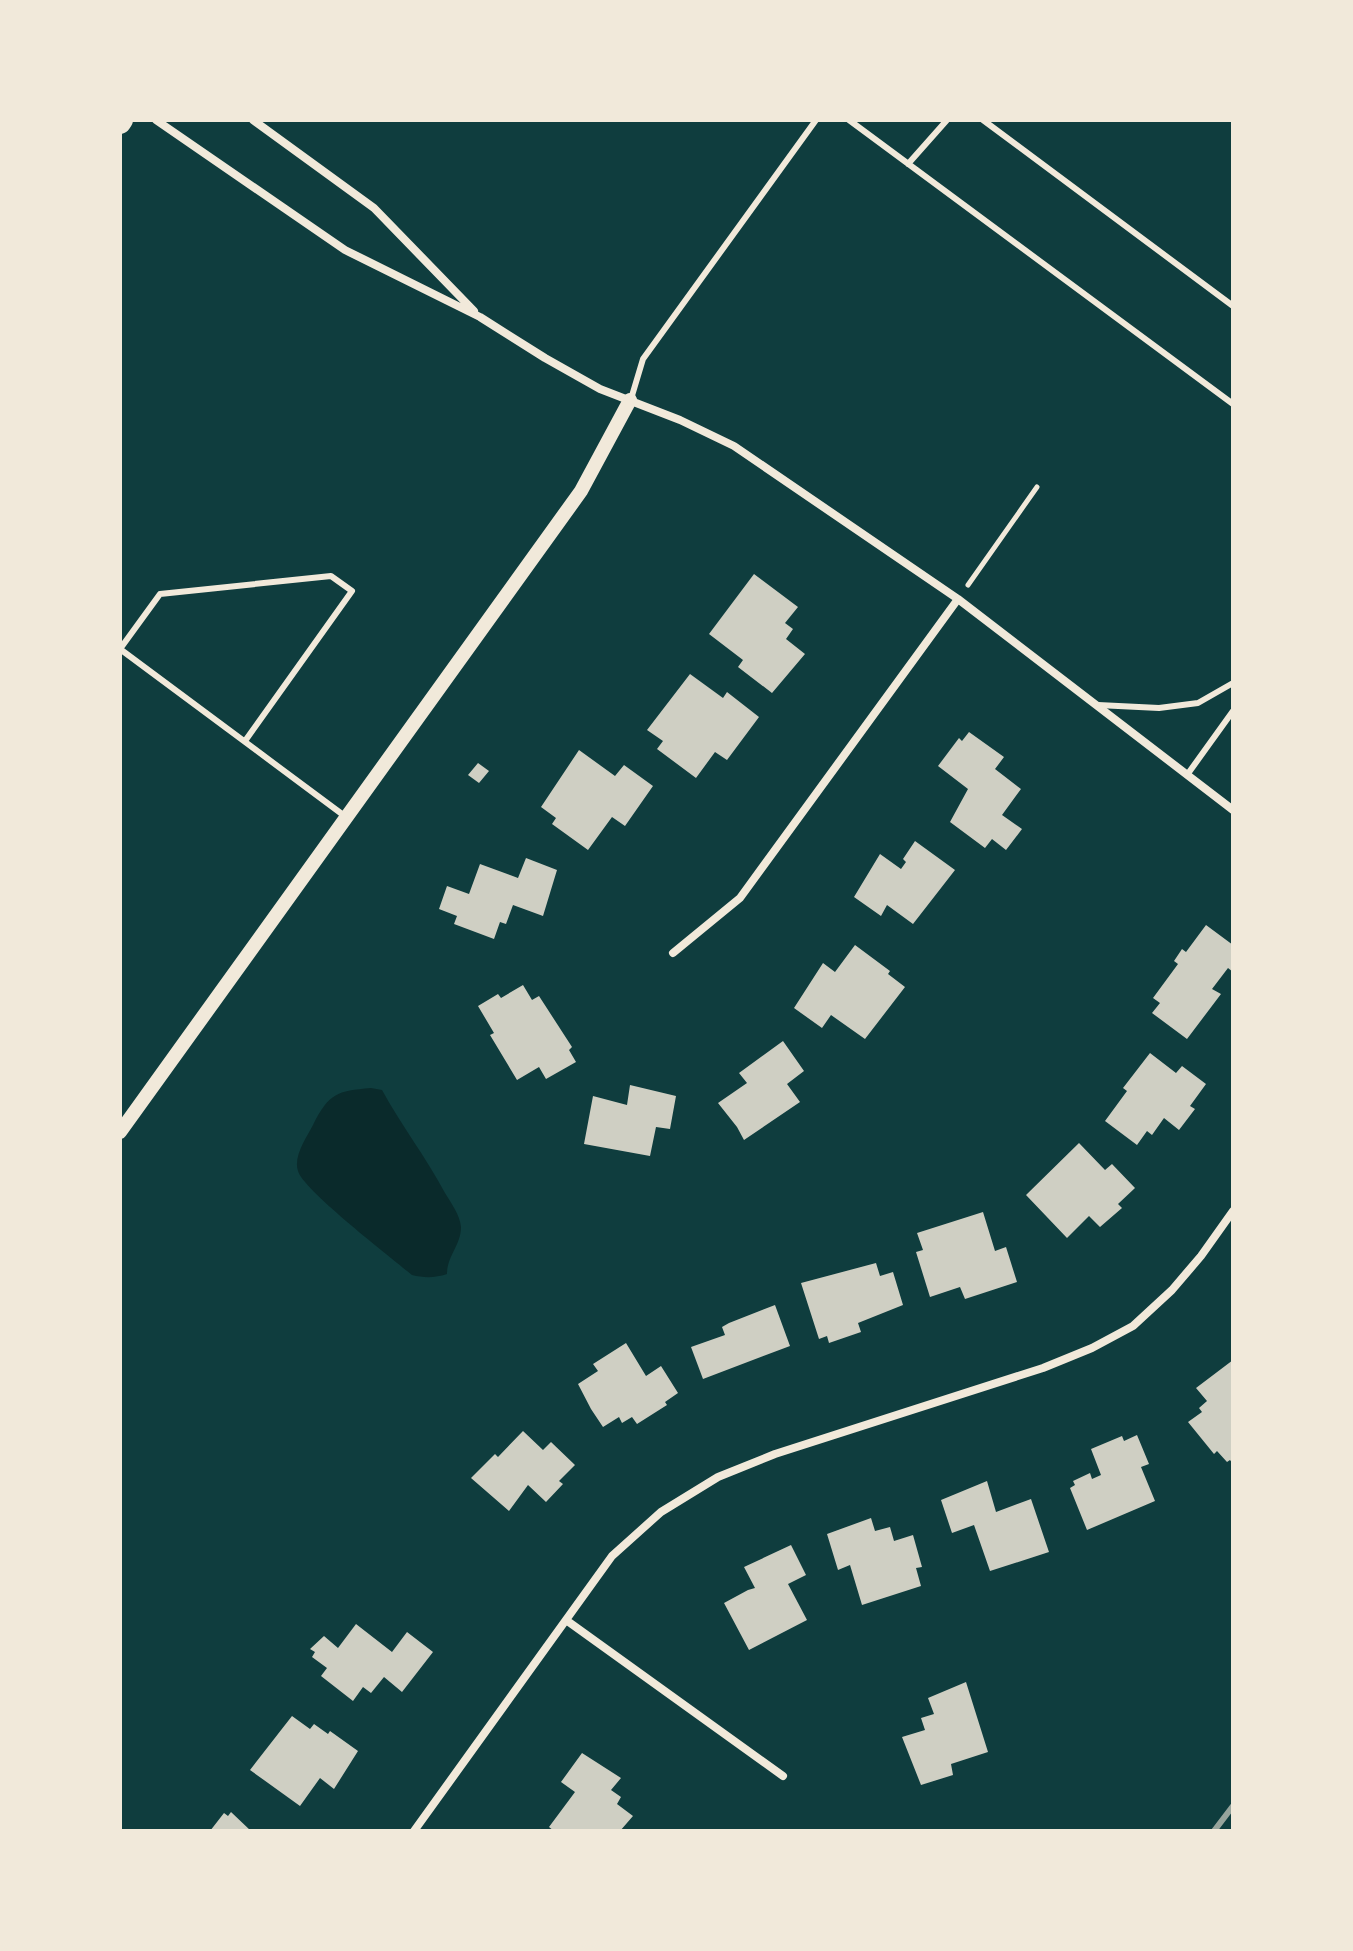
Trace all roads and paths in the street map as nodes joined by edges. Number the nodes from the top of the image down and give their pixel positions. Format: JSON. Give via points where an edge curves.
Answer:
{"nodes":[{"id":1,"x":156,"y":120,"type":"edge"},
{"id":2,"x":253,"y":120,"type":"edge"},
{"id":3,"x":816,"y":120,"type":"edge"},
{"id":4,"x":849,"y":120,"type":"edge"},
{"id":5,"x":947,"y":120,"type":"edge"},
{"id":6,"x":983,"y":120,"type":"edge"},
{"id":7,"x":908,"y":164,"type":"junction"},
{"id":8,"x":1233,"y":306,"type":"edge"},
{"id":9,"x":480,"y":317,"type":"junction"},
{"id":10,"x":630,"y":400,"type":"junction"},
{"id":11,"x":1233,"y":404,"type":"edge"},
{"id":12,"x":1037,"y":487,"type":"dead end"},
{"id":13,"x":958,"y":599,"type":"junction"},
{"id":14,"x":1233,"y":683,"type":"edge"},
{"id":15,"x":1096,"y":705,"type":"junction"},
{"id":16,"x":1233,"y":711,"type":"edge"},
{"id":17,"x":245,"y":741,"type":"junction"},
{"id":18,"x":1187,"y":775,"type":"junction"},
{"id":19,"x":1233,"y":810,"type":"edge"},
{"id":20,"x":346,"y":817,"type":"junction"},
{"id":21,"x":673,"y":953,"type":"dead end"},
{"id":22,"x":120,"y":1132,"type":"edge"},
{"id":23,"x":1233,"y":1211,"type":"edge"},
{"id":24,"x":566,"y":1620,"type":"junction"},
{"id":25,"x":783,"y":1776,"type":"dead end"},
{"id":26,"x":414,"y":1831,"type":"edge"}],
"edges":[{"from":1,"to":9,"type":"street","via":[[345,250]]},
{"from":2,"to":9,"type":"street","via":[[374,208]]},
{"from":3,"to":10,"type":"lane","via":[[643,359]]},
{"from":4,"to":7,"type":"lane"},
{"from":5,"to":7,"type":"lane"},
{"from":6,"to":8,"type":"lane"},
{"from":7,"to":11,"type":"lane"},
{"from":9,"to":10,"type":"street","via":[[600,389]]},
{"from":10,"to":13,"type":"street","via":[[734,446]]},
{"from":10,"to":20,"type":"street","via":[[581,491]]},
{"from":12,"to":13,"type":"path"},
{"from":13,"to":15,"type":"street"},
{"from":13,"to":21,"type":"street","via":[[740,898]]},
{"from":14,"to":15,"type":"lane","via":[[1198,703],[1159,708]]},
{"from":15,"to":18,"type":"street"},
{"from":16,"to":18,"type":"lane"},
{"from":17,"to":17,"type":"lane","via":[[120,649],[160,594],[331,576],[352,591]]},
{"from":17,"to":20,"type":"lane"},
{"from":18,"to":19,"type":"street"},
{"from":20,"to":22,"type":"street"},
{"from":23,"to":24,"type":"street","via":[[1182,1278],[1133,1326],[1043,1368],[718,1477],[661,1512],[612,1556]]},
{"from":24,"to":25,"type":"street"},
{"from":24,"to":26,"type":"street"}]}
